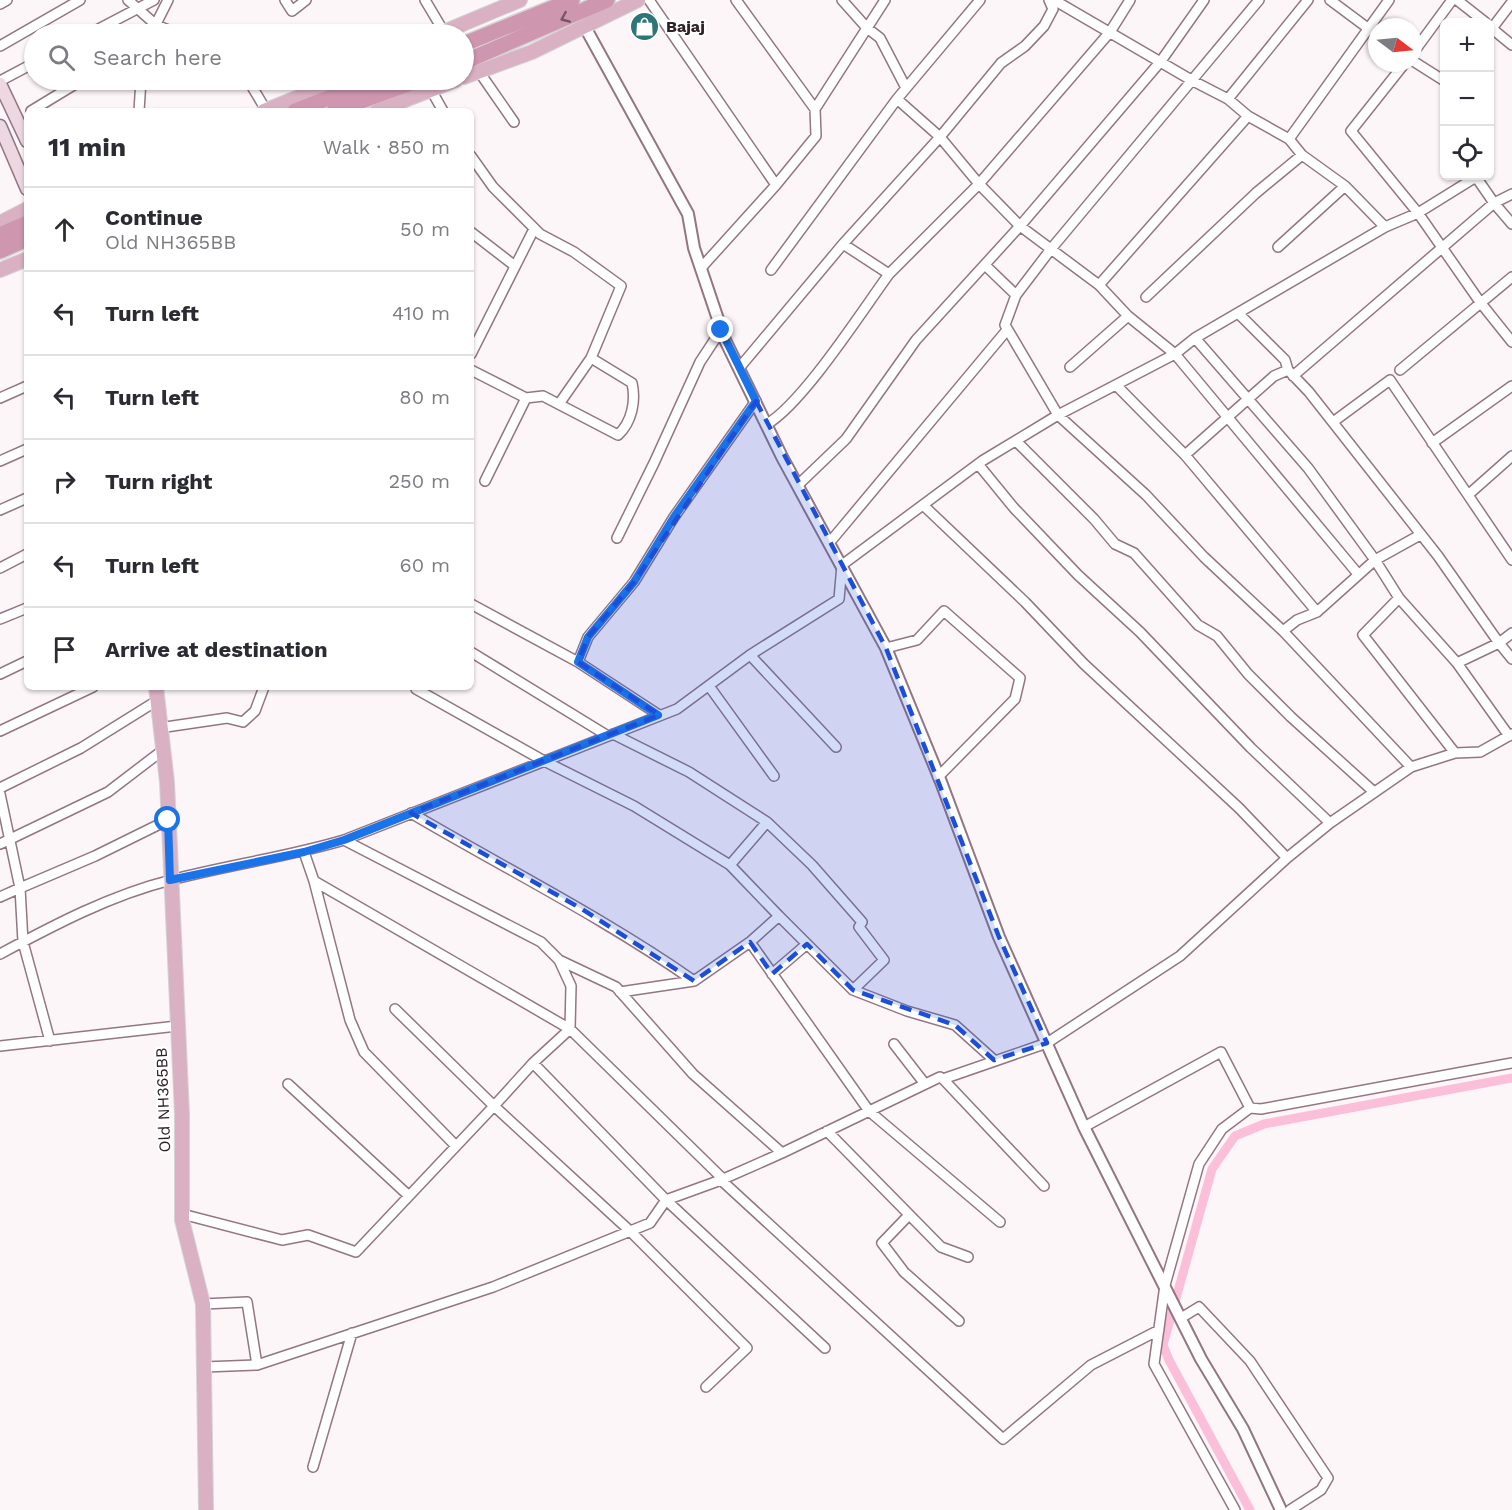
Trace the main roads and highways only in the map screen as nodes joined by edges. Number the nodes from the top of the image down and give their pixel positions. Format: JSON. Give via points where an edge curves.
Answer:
{"nodes":[{"id":1,"x":572,"y":0,"type":"edge"},
{"id":2,"x":607,"y":0,"type":"edge"},
{"id":3,"x":638,"y":0,"type":"edge"},
{"id":4,"x":518,"y":1,"type":"edge"},
{"id":5,"x":462,"y":24,"type":"edge"},
{"id":6,"x":521,"y":29,"type":"junction"},
{"id":7,"x":474,"y":40,"type":"edge"},
{"id":8,"x":474,"y":58,"type":"edge"},
{"id":9,"x":474,"y":74,"type":"edge"},
{"id":10,"x":0,"y":82,"type":"edge"},
{"id":11,"x":316,"y":90,"type":"edge"},
{"id":12,"x":349,"y":90,"type":"edge"},
{"id":13,"x":404,"y":90,"type":"edge"},
{"id":14,"x":414,"y":90,"type":"edge"},
{"id":15,"x":272,"y":108,"type":"edge"},
{"id":16,"x":303,"y":108,"type":"edge"},
{"id":17,"x":344,"y":108,"type":"edge"},
{"id":18,"x":382,"y":108,"type":"edge"},
{"id":19,"x":24,"y":113,"type":"edge"},
{"id":20,"x":1,"y":131,"type":"edge"},
{"id":21,"x":24,"y":182,"type":"edge"},
{"id":22,"x":24,"y":211,"type":"edge"},
{"id":23,"x":0,"y":223,"type":"edge"},
{"id":24,"x":24,"y":224,"type":"edge"},
{"id":25,"x":0,"y":235,"type":"edge"},
{"id":26,"x":24,"y":240,"type":"edge"},
{"id":27,"x":0,"y":251,"type":"edge"},
{"id":28,"x":24,"y":260,"type":"edge"},
{"id":29,"x":0,"y":270,"type":"edge"},
{"id":30,"x":157,"y":694,"type":"edge"},
{"id":31,"x":206,"y":1510,"type":"edge"}],
"edges":[{"from":1,"to":6,"type":"highway"},
{"from":2,"to":6,"type":"highway","one_way":true},
{"from":3,"to":9,"type":"main road","via":[[532,52]]},
{"from":4,"to":5,"type":"main road"},
{"from":6,"to":7,"type":"highway"},
{"from":6,"to":8,"type":"highway"},
{"from":10,"to":19,"type":"main road"},
{"from":11,"to":15,"type":"main road"},
{"from":12,"to":16,"type":"highway"},
{"from":13,"to":17,"type":"highway"},
{"from":14,"to":18,"type":"main road"},
{"from":20,"to":21,"type":"main road"},
{"from":22,"to":23,"type":"main road"},
{"from":24,"to":25,"type":"highway"},
{"from":26,"to":27,"type":"highway"},
{"from":28,"to":29,"type":"main road"},
{"from":30,"to":31,"type":"main road","name":"Old NH365BB","via":[[168,820],[182,1114],[182,1214],[203,1304]]}]}
